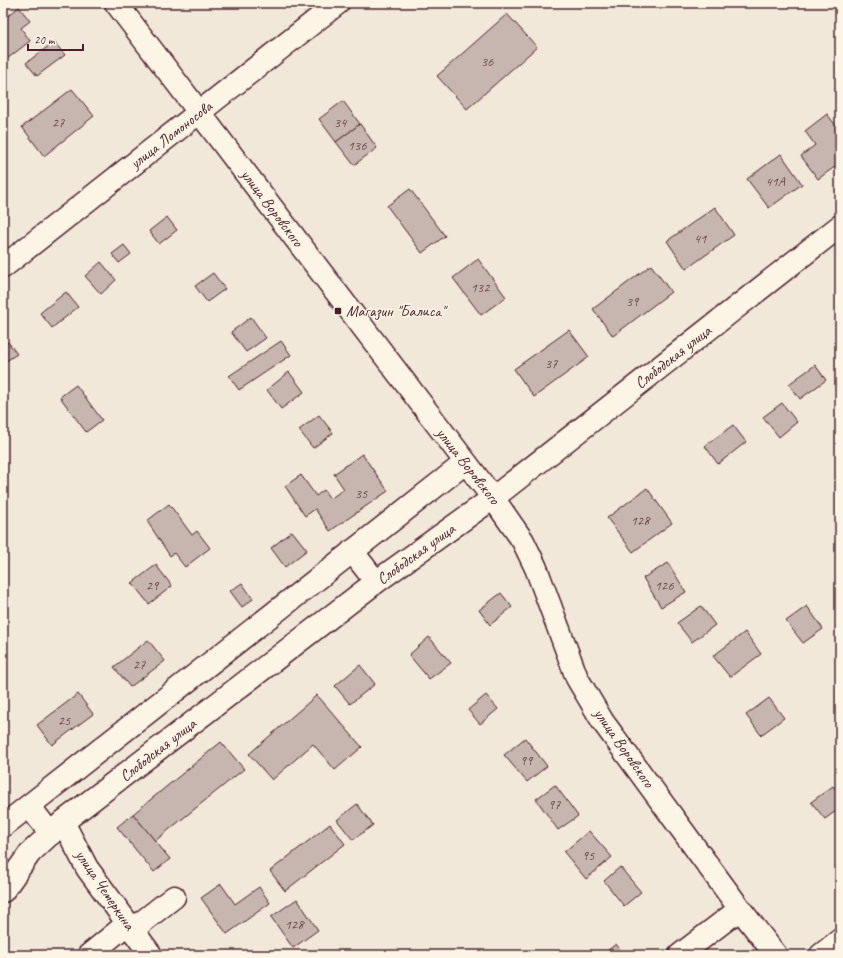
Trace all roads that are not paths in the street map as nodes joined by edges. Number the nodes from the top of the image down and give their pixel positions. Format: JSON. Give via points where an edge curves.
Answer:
{"nodes":[{"id":1,"x":116,"y":3,"type":"edge"},
{"id":2,"x":338,"y":3,"type":"edge"},
{"id":3,"x":199,"y":112,"type":"junction"},
{"id":4,"x":840,"y":226,"type":"edge"},
{"id":5,"x":3,"y":267,"type":"edge"},
{"id":6,"x":465,"y":463,"type":"junction"},
{"id":7,"x":493,"y":498,"type":"junction"},
{"id":8,"x":352,"y":551,"type":"junction"},
{"id":9,"x":376,"y":582,"type":"junction"},
{"id":10,"x":29,"y":806,"type":"junction"},
{"id":11,"x":3,"y":826,"type":"edge"},
{"id":12,"x":57,"y":828,"type":"junction"},
{"id":13,"x":3,"y":891,"type":"edge"},
{"id":14,"x":174,"y":897,"type":"dead end"},
{"id":15,"x":740,"y":909,"type":"junction"},
{"id":16,"x":129,"y":927,"type":"junction"},
{"id":17,"x":840,"y":940,"type":"edge"},
{"id":18,"x":89,"y":955,"type":"edge"},
{"id":19,"x":152,"y":955,"type":"edge"},
{"id":20,"x":680,"y":955,"type":"edge"},
{"id":21,"x":776,"y":955,"type":"edge"},
{"id":22,"x":821,"y":955,"type":"edge"}],
"edges":[{"from":1,"to":3,"type":"street","name":"улица Воровского"},
{"from":2,"to":3,"type":"street","name":"улица Ломоносова"},
{"from":3,"to":5,"type":"street","name":"улица Ломоносова"},
{"from":3,"to":6,"type":"street","name":"улица Воровского"},
{"from":4,"to":7,"type":"street","name":"Слободская улица"},
{"from":6,"to":7,"type":"street","name":"улица Воровского"},
{"from":6,"to":8,"type":"street"},
{"from":7,"to":9,"type":"street","name":"Слободская улица"},
{"from":7,"to":15,"type":"street","name":"улица Воровского","via":[[523,540],[577,678],[603,722]]},
{"from":8,"to":9,"type":"street"},
{"from":8,"to":10,"type":"street"},
{"from":9,"to":12,"type":"street","name":"Слободская улица"},
{"from":10,"to":11,"type":"street"},
{"from":10,"to":12,"type":"street","name":"улица Чемеркина"},
{"from":12,"to":13,"type":"street","name":"Слободская улица","via":[[30,853]]},
{"from":12,"to":16,"type":"street","name":"улица Чемеркина"},
{"from":14,"to":16,"type":"street"},
{"from":15,"to":20,"type":"street"},
{"from":15,"to":21,"type":"street","name":"улица Воровского"},
{"from":16,"to":18,"type":"street"},
{"from":16,"to":19,"type":"street","name":"улица Чемеркина"},
{"from":17,"to":22,"type":"street"}]}
